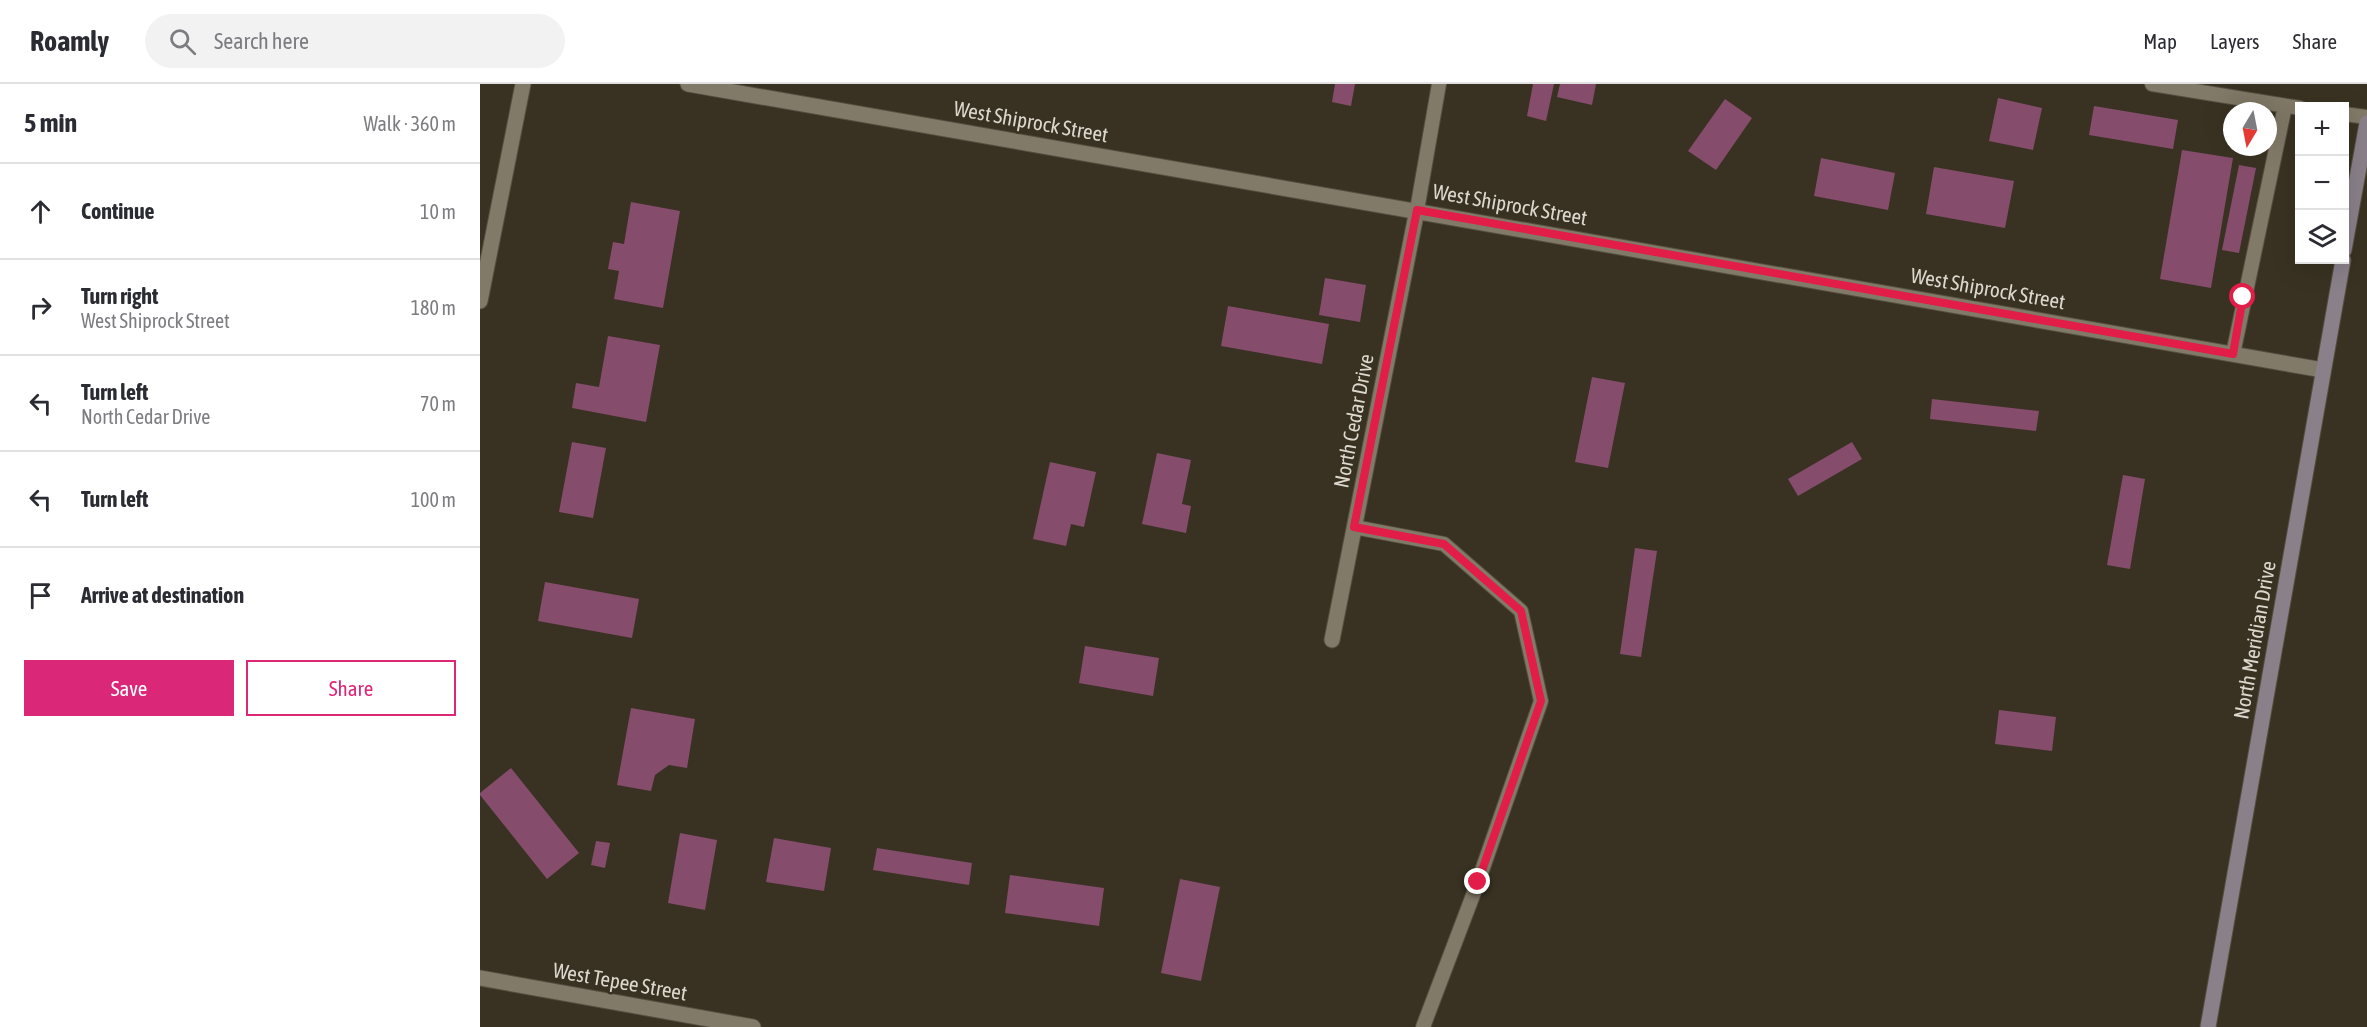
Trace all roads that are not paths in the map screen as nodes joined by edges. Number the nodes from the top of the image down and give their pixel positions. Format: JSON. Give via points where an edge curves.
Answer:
{"nodes":[{"id":1,"x":523,"y":84,"type":"edge"},
{"id":2,"x":688,"y":84,"type":"edge"},
{"id":3,"x":1439,"y":84,"type":"edge"},
{"id":4,"x":2152,"y":84,"type":"edge"},
{"id":5,"x":2285,"y":106,"type":"junction"},
{"id":6,"x":2295,"y":107,"type":"edge"},
{"id":7,"x":2349,"y":115,"type":"edge"},
{"id":8,"x":2367,"y":117,"type":"edge"},
{"id":9,"x":2367,"y":123,"type":"edge"},
{"id":10,"x":1417,"y":210,"type":"junction"},
{"id":11,"x":2349,"y":222,"type":"edge"},
{"id":12,"x":2342,"y":264,"type":"edge"},
{"id":13,"x":480,"y":301,"type":"edge"},
{"id":14,"x":2233,"y":354,"type":"junction"},
{"id":15,"x":2324,"y":370,"type":"junction"},
{"id":16,"x":1354,"y":527,"type":"junction"},
{"id":17,"x":1332,"y":640,"type":"dead end"},
{"id":18,"x":480,"y":978,"type":"edge"},
{"id":19,"x":753,"y":1027,"type":"edge"},
{"id":20,"x":1423,"y":1027,"type":"edge"},
{"id":21,"x":2208,"y":1027,"type":"edge"}],
"edges":[{"from":1,"to":13,"type":"street"},
{"from":2,"to":10,"type":"street","name":"West Shiprock Street"},
{"from":3,"to":10,"type":"lane"},
{"from":4,"to":5,"type":"lane"},
{"from":5,"to":6,"type":"lane"},
{"from":5,"to":14,"type":"lane"},
{"from":7,"to":8,"type":"lane"},
{"from":9,"to":11,"type":"street"},
{"from":10,"to":14,"type":"street","name":"West Shiprock Street"},
{"from":10,"to":16,"type":"street","name":"North Cedar Drive"},
{"from":12,"to":15,"type":"street","name":"North Meridian Drive"},
{"from":14,"to":15,"type":"street","name":"West Shiprock Street"},
{"from":15,"to":21,"type":"street","name":"North Meridian Drive"},
{"from":16,"to":17,"type":"street","name":"North Cedar Drive"},
{"from":16,"to":20,"type":"lane","via":[[1444,544],[1521,611],[1541,701]]},
{"from":18,"to":19,"type":"street","name":"West Tepee Street"}]}
